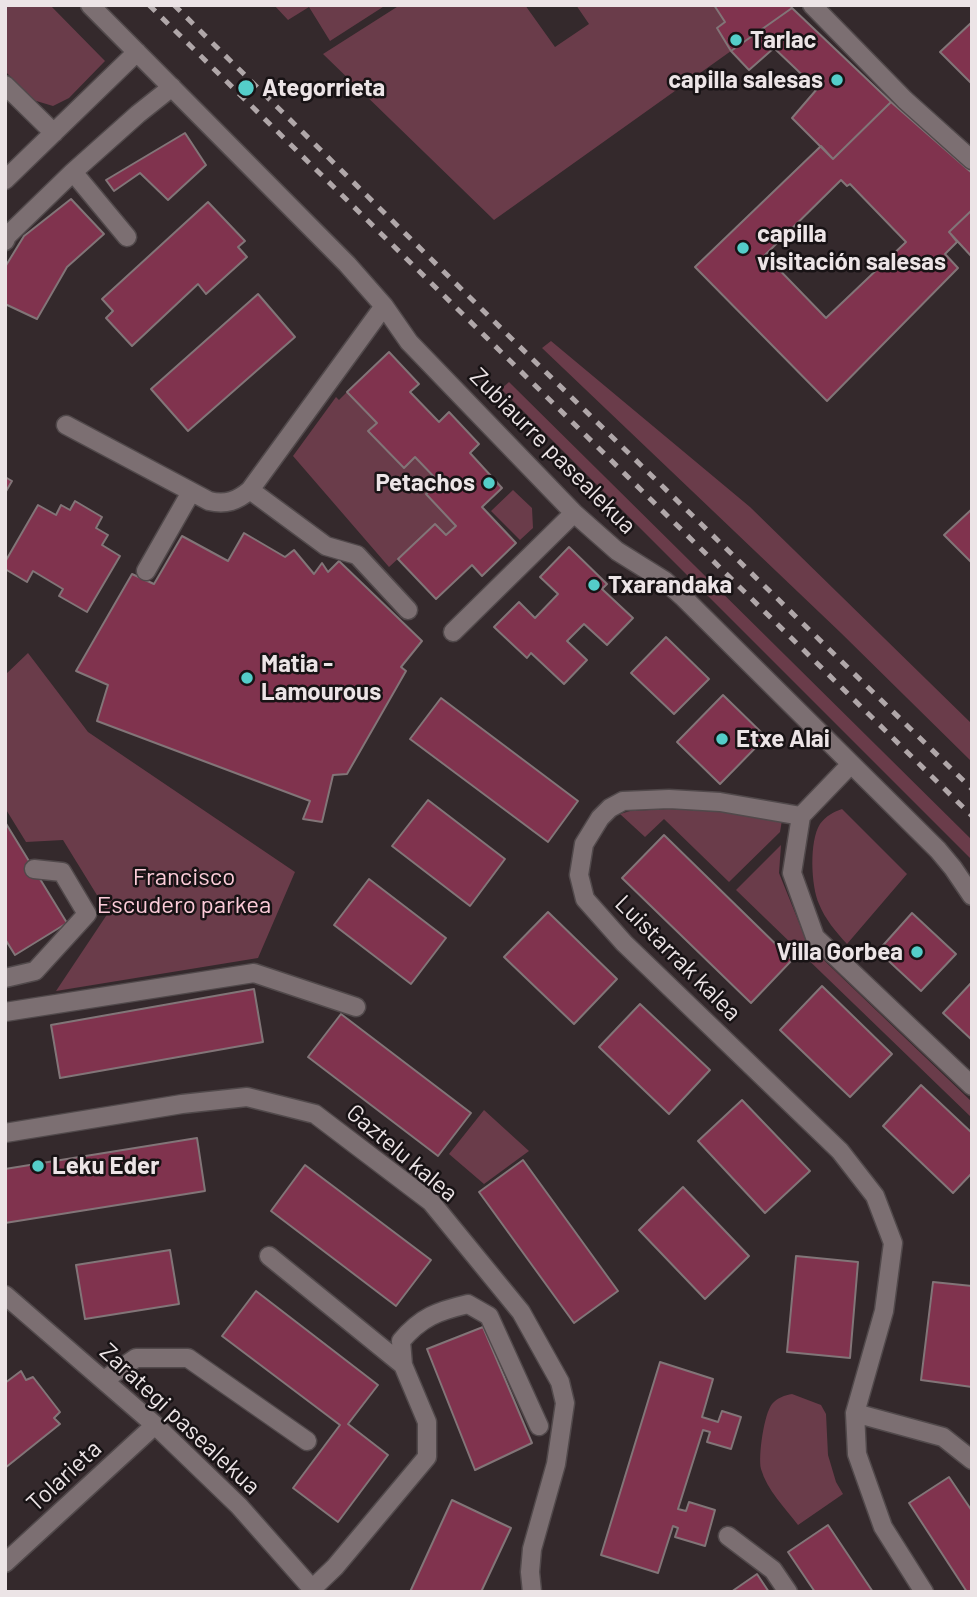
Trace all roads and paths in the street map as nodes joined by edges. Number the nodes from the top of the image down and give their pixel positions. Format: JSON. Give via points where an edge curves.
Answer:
{"nodes":[{"id":1,"x":90,"y":5,"type":"edge"},
{"id":2,"x":812,"y":5,"type":"edge"},
{"id":3,"x":137,"y":52,"type":"junction"},
{"id":4,"x":5,"y":85,"type":"edge"},
{"id":5,"x":172,"y":87,"type":"junction"},
{"id":6,"x":54,"y":132,"type":"junction"},
{"id":7,"x":972,"y":160,"type":"edge"},
{"id":8,"x":73,"y":173,"type":"junction"},
{"id":9,"x":5,"y":180,"type":"edge"},
{"id":10,"x":127,"y":237,"type":"dead end"},
{"id":11,"x":5,"y":242,"type":"edge"},
{"id":12,"x":384,"y":306,"type":"junction"},
{"id":13,"x":66,"y":425,"type":"dead end"},
{"id":14,"x":250,"y":490,"type":"junction"},
{"id":15,"x":191,"y":492,"type":"junction"},
{"id":16,"x":574,"y":513,"type":"junction"},
{"id":17,"x":146,"y":571,"type":"dead end"},
{"id":18,"x":408,"y":610,"type":"dead end"},
{"id":19,"x":453,"y":632,"type":"dead end"},
{"id":20,"x":851,"y":764,"type":"junction"},
{"id":21,"x":801,"y":816,"type":"junction"},
{"id":22,"x":34,"y":869,"type":"dead end"},
{"id":23,"x":972,"y":896,"type":"edge"},
{"id":24,"x":5,"y":978,"type":"edge"},
{"id":25,"x":356,"y":1007,"type":"dead end"},
{"id":26,"x":5,"y":1012,"type":"edge"},
{"id":27,"x":972,"y":1086,"type":"edge"},
{"id":28,"x":5,"y":1133,"type":"edge"},
{"id":29,"x":270,"y":1256,"type":"dead end"},
{"id":30,"x":5,"y":1295,"type":"edge"},
{"id":31,"x":403,"y":1365,"type":"junction"},
{"id":32,"x":104,"y":1380,"type":"junction"},
{"id":33,"x":855,"y":1413,"type":"junction"},
{"id":34,"x":155,"y":1425,"type":"junction"},
{"id":35,"x":539,"y":1426,"type":"dead end"},
{"id":36,"x":307,"y":1441,"type":"dead end"},
{"id":37,"x":972,"y":1460,"type":"edge"},
{"id":38,"x":728,"y":1536,"type":"dead end"},
{"id":39,"x":5,"y":1563,"type":"edge"},
{"id":40,"x":314,"y":1590,"type":"edge"},
{"id":41,"x":532,"y":1592,"type":"edge"},
{"id":42,"x":788,"y":1592,"type":"edge"},
{"id":43,"x":924,"y":1592,"type":"edge"}],
"edges":[{"from":1,"to":3,"type":"street","name":"Zubiaurre pasealekua"},
{"from":2,"to":7,"type":"street","via":[[905,100]]},
{"from":3,"to":5,"type":"street","name":"Zubiaurre pasealekua"},
{"from":3,"to":6,"type":"street"},
{"from":4,"to":6,"type":"street"},
{"from":5,"to":8,"type":"street"},
{"from":5,"to":12,"type":"street","name":"Zubiaurre pasealekua"},
{"from":6,"to":9,"type":"street"},
{"from":8,"to":10,"type":"street"},
{"from":8,"to":11,"type":"street"},
{"from":12,"to":14,"type":"street"},
{"from":12,"to":16,"type":"street","name":"Zubiaurre pasealekua","via":[[409,342]]},
{"from":13,"to":15,"type":"street"},
{"from":14,"to":15,"type":"street","via":[[232,502],[221,503]]},
{"from":14,"to":18,"type":"street","via":[[327,546],[357,555]]},
{"from":15,"to":17,"type":"street"},
{"from":16,"to":19,"type":"street"},
{"from":16,"to":20,"type":"street","name":"Zubiaurre pasealekua","via":[[617,551],[684,598]]},
{"from":20,"to":21,"type":"street"},
{"from":20,"to":23,"type":"street","name":"Zubiaurre pasealekua","via":[[938,850]]},
{"from":21,"to":27,"type":"street","via":[[792,873],[816,937]]},
{"from":21,"to":33,"type":"street","name":"Luistarrak kalea","via":[[720,802],[623,801],[600,818],[584,844],[579,875],[585,899],[624,943],[840,1151],[875,1196],[893,1243],[884,1311]]},
{"from":22,"to":24,"type":"street","via":[[62,872],[87,914],[35,971]]},
{"from":25,"to":26,"type":"street","via":[[254,973]]},
{"from":28,"to":41,"type":"street","name":"Gaztelu kalea","via":[[247,1097],[315,1114],[431,1202],[521,1312],[560,1382],[565,1404],[556,1464],[532,1549]]},
{"from":29,"to":31,"type":"street","name":"Zarategi pasealekua"},
{"from":30,"to":32,"type":"street","name":"Zarategi pasealekua"},
{"from":31,"to":35,"type":"street","via":[[401,1341],[411,1329],[439,1311],[468,1304],[489,1316]]},
{"from":31,"to":40,"type":"street","name":"Zarategi pasealekua","via":[[427,1422],[426,1457]]},
{"from":32,"to":34,"type":"street","name":"Zarategi pasealekua"},
{"from":32,"to":36,"type":"street","via":[[136,1358],[188,1358]]},
{"from":33,"to":37,"type":"street","via":[[943,1437]]},
{"from":33,"to":43,"type":"street","name":"Luistarrak kalea","via":[[857,1454],[883,1527]]},
{"from":34,"to":39,"type":"street","name":"Tolarieta"},
{"from":34,"to":40,"type":"street","name":"Zarategi pasealekua","via":[[239,1506]]},
{"from":38,"to":42,"type":"street","via":[[773,1570]]}]}
